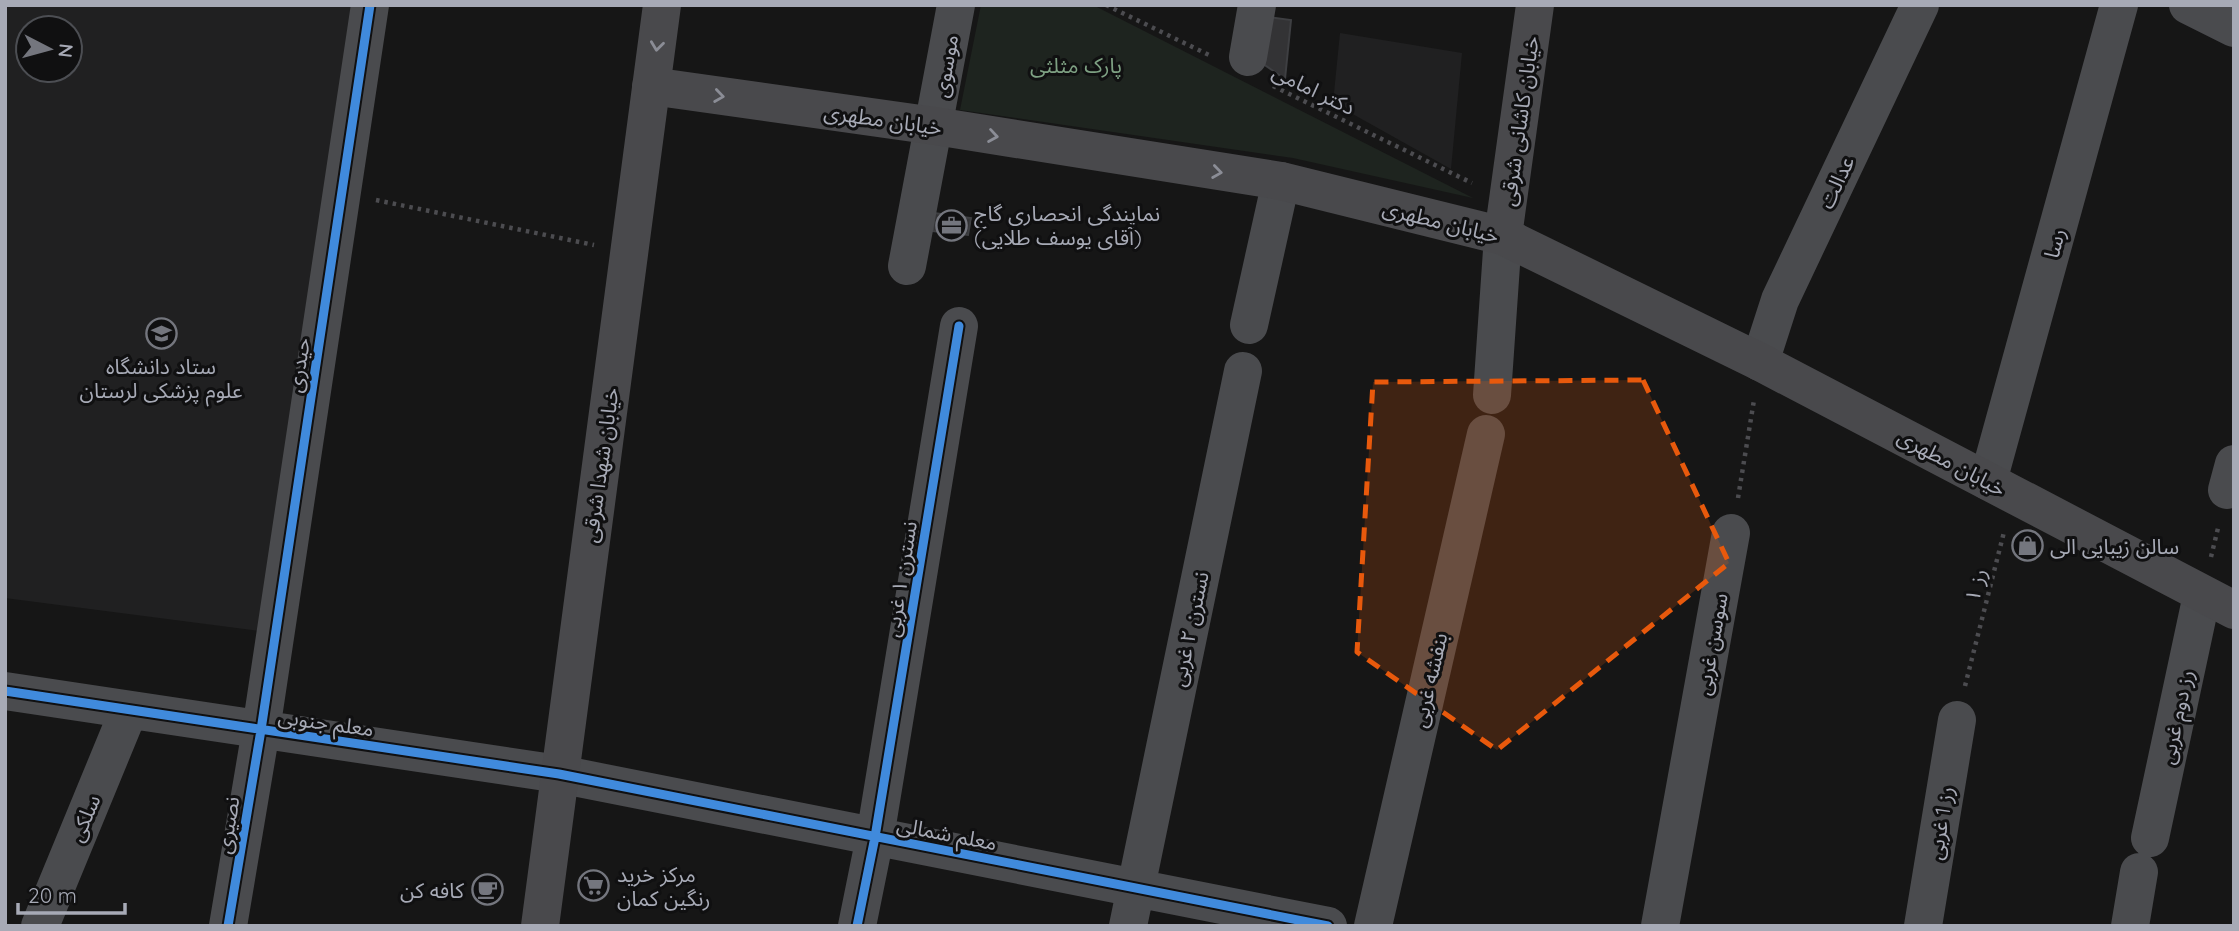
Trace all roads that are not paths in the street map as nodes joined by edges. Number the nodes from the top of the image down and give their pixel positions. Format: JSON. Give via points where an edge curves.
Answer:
{"nodes":[{"id":1,"x":370,"y":5,"type":"edge"},
{"id":2,"x":662,"y":5,"type":"edge"},
{"id":3,"x":956,"y":5,"type":"edge"},
{"id":4,"x":1257,"y":5,"type":"edge"},
{"id":5,"x":1535,"y":5,"type":"edge"},
{"id":6,"x":1920,"y":5,"type":"edge"},
{"id":7,"x":2119,"y":5,"type":"edge"},
{"id":8,"x":2188,"y":5,"type":"edge"},
{"id":9,"x":2234,"y":28,"type":"edge"},
{"id":10,"x":1246,"y":67,"type":"road end"},
{"id":11,"x":652,"y":86,"type":"junction"},
{"id":12,"x":935,"y":127,"type":"junction"},
{"id":13,"x":1281,"y":181,"type":"junction"},
{"id":14,"x":1505,"y":218,"type":"junction"},
{"id":15,"x":907,"y":266,"type":"dead end"},
{"id":16,"x":1249,"y":325,"type":"dead end"},
{"id":17,"x":959,"y":326,"type":"dead end"},
{"id":18,"x":1760,"y":362,"type":"junction"},
{"id":19,"x":1243,"y":370,"type":"dead end"},
{"id":20,"x":1492,"y":395,"type":"dead end"},
{"id":21,"x":1486,"y":434,"type":"dead end"},
{"id":22,"x":2001,"y":487,"type":"junction"},
{"id":23,"x":1731,"y":534,"type":"road end"},
{"id":24,"x":2218,"y":603,"type":"edge"},
{"id":25,"x":5,"y":691,"type":"edge"},
{"id":26,"x":1962,"y":702,"type":"road end"},
{"id":27,"x":129,"y":710,"type":"junction"},
{"id":28,"x":261,"y":730,"type":"junction"},
{"id":29,"x":559,"y":774,"type":"junction"},
{"id":30,"x":875,"y":837,"type":"junction"},
{"id":31,"x":1136,"y":888,"type":"junction"},
{"id":32,"x":40,"y":926,"type":"edge"},
{"id":33,"x":228,"y":926,"type":"edge"},
{"id":34,"x":540,"y":926,"type":"edge"},
{"id":35,"x":857,"y":926,"type":"edge"},
{"id":36,"x":1128,"y":926,"type":"edge"},
{"id":37,"x":1328,"y":926,"type":"edge"},
{"id":38,"x":1373,"y":926,"type":"edge"},
{"id":39,"x":1660,"y":926,"type":"edge"},
{"id":40,"x":1923,"y":926,"type":"edge"},
{"id":41,"x":2130,"y":926,"type":"edge"}],
"edges":[{"from":1,"to":28,"type":"street","name":"حیدری"},
{"from":2,"to":11,"type":"main road","name":"خیابان شهدا شرقی","one_way":true},
{"from":3,"to":12,"type":"street","name":"موسوی"},
{"from":4,"to":10,"type":"street"},
{"from":5,"to":14,"type":"main road","name":"خیابان کاشانی شرقی"},
{"from":6,"to":18,"type":"street","name":"عدالت","via":[[1780,300]]},
{"from":7,"to":22,"type":"street","name":"رسا"},
{"from":8,"to":9,"type":"street"},
{"from":11,"to":12,"type":"main road","name":"خیابان مطهری","one_way":true},
{"from":11,"to":29,"type":"main road","name":"خیابان شهدا شرقی"},
{"from":12,"to":13,"type":"main road","name":"خیابان مطهری","one_way":true},
{"from":12,"to":15,"type":"street","name":"موسوی"},
{"from":13,"to":14,"type":"main road","name":"خیابان مطهری"},
{"from":13,"to":16,"type":"street"},
{"from":14,"to":18,"type":"main road","name":"خیابان مطهری"},
{"from":14,"to":20,"type":"street"},
{"from":17,"to":30,"type":"street","name":"نسترن ۱ غربی"},
{"from":18,"to":22,"type":"main road","name":"خیابان مطهری"},
{"from":19,"to":31,"type":"street","name":"نسترن ۲ غربی"},
{"from":21,"to":38,"type":"street","name":"بنفشه غربی"},
{"from":22,"to":24,"type":"main road","name":"خیابان مطهری"},
{"from":23,"to":39,"type":"street","name":"سوسن غربی"},
{"from":24,"to":41,"type":"street","name":"رز دوم غربی","via":[[2145,855]]},
{"from":25,"to":27,"type":"street","name":"معلم جنوبی"},
{"from":26,"to":40,"type":"street","name":"رز 1 غربی"},
{"from":27,"to":28,"type":"street","name":"معلم جنوبی"},
{"from":27,"to":32,"type":"street","name":"سلکی"},
{"from":28,"to":29,"type":"street","name":"معلم جنوبی"},
{"from":28,"to":33,"type":"street","name":"نصیری"},
{"from":29,"to":30,"type":"street","name":"معلم شمالی"},
{"from":29,"to":34,"type":"main road","name":"خیابان شهدا شرقی"},
{"from":30,"to":31,"type":"street","name":"معلم شمالی"},
{"from":30,"to":35,"type":"street","name":"نسترن ۱ غربی"},
{"from":31,"to":36,"type":"street","name":"نسترن ۲ غربی"},
{"from":31,"to":37,"type":"street","name":"معلم شمالی"}]}
